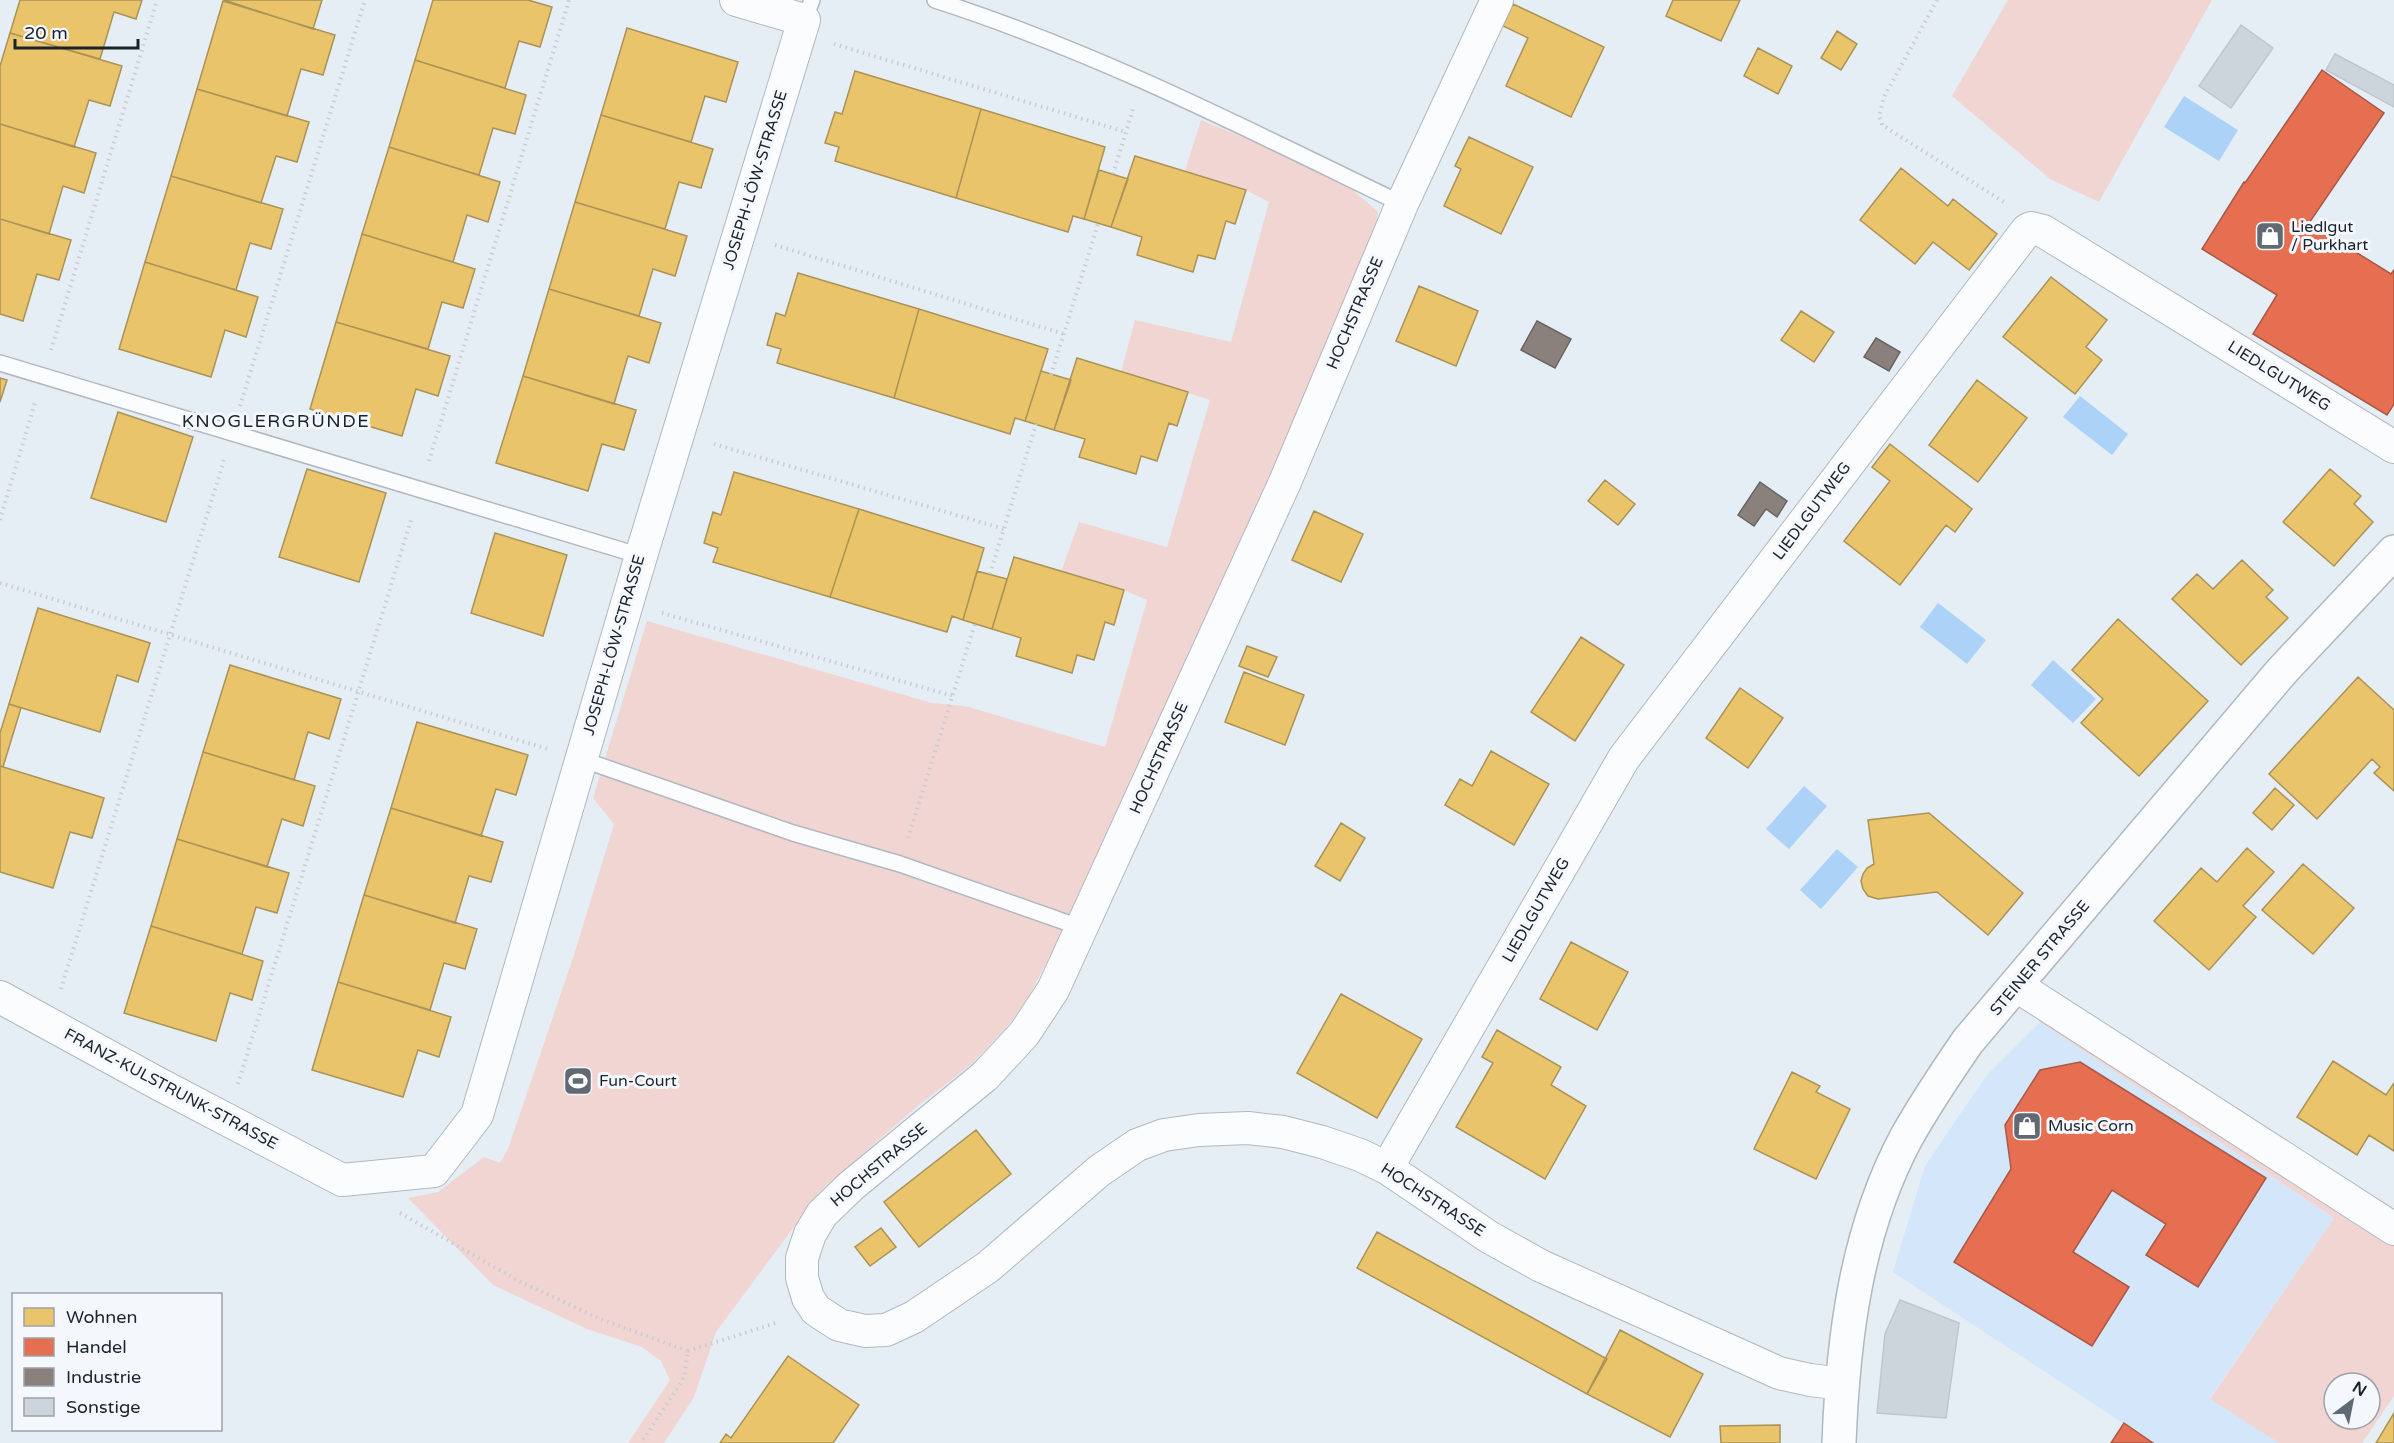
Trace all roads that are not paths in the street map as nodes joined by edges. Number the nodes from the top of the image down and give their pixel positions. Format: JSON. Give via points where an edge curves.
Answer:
{"nodes":[{"id":1,"x":736,"y":0,"type":"edge"},
{"id":2,"x":935,"y":0,"type":"edge"},
{"id":3,"x":1497,"y":0,"type":"edge"},
{"id":4,"x":805,"y":18,"type":"edge"},
{"id":5,"x":1401,"y":204,"type":"junction"},
{"id":6,"x":0,"y":363,"type":"edge"},
{"id":7,"x":2394,"y":447,"type":"edge"},
{"id":8,"x":2394,"y":552,"type":"edge"},
{"id":9,"x":640,"y":556,"type":"junction"},
{"id":10,"x":581,"y":759,"type":"junction"},
{"id":11,"x":1082,"y":928,"type":"junction"},
{"id":12,"x":2017,"y":986,"type":"junction"},
{"id":13,"x":0,"y":997,"type":"edge"},
{"id":14,"x":1387,"y":1168,"type":"junction"},
{"id":15,"x":342,"y":1180,"type":"joint"},
{"id":16,"x":2394,"y":1229,"type":"edge"},
{"id":17,"x":1842,"y":1384,"type":"junction"},
{"id":18,"x":1839,"y":1443,"type":"edge"}],
"edges":[{"from":1,"to":4,"type":"street"},
{"from":2,"to":5,"type":"lane","via":[[992,18],[1188,100]]},
{"from":3,"to":5,"type":"street","name":"HOCHSTRASSE"},
{"from":4,"to":9,"type":"street","name":"JOSEPH-LÖW-STRASSE"},
{"from":5,"to":11,"type":"street","name":"HOCHSTRASSE","via":[[1285,482]]},
{"from":6,"to":9,"type":"lane"},
{"from":7,"to":14,"type":"street","name":"LIEDLGUTWEG","via":[[2043,231],[2031,228],[1624,758]]},
{"from":8,"to":12,"type":"street","name":"STEINER STRASSE","via":[[2282,671]]},
{"from":9,"to":10,"type":"street","name":"JOSEPH-LÖW-STRASSE"},
{"from":10,"to":11,"type":"lane"},
{"from":10,"to":15,"type":"street","name":"JOSEPH-LÖW-STRASSE","via":[[477,1114],[434,1171]]},
{"from":11,"to":14,"type":"street","name":"HOCHSTRASSE","via":[[1053,990],[1033,1021],[985,1076],[822,1214],[802,1258],[802,1278],[816,1310],[839,1325],[864,1331],[886,1330],[914,1317],[988,1268],[1099,1171],[1137,1145],[1164,1135],[1248,1128],[1283,1132],[1360,1155]]},
{"from":12,"to":16,"type":"street"},
{"from":12,"to":17,"type":"street","name":"STEINER STRASSE","via":[[1968,1041],[1931,1095],[1883,1188],[1851,1300]]},
{"from":13,"to":15,"type":"street","name":"FRANZ-KULSTRUNK-STRASSE"},
{"from":14,"to":17,"type":"street","name":"HOCHSTRASSE","via":[[1488,1237],[1541,1266],[1779,1373]]},
{"from":17,"to":18,"type":"street","name":"STEINER STRASSE"}]}
